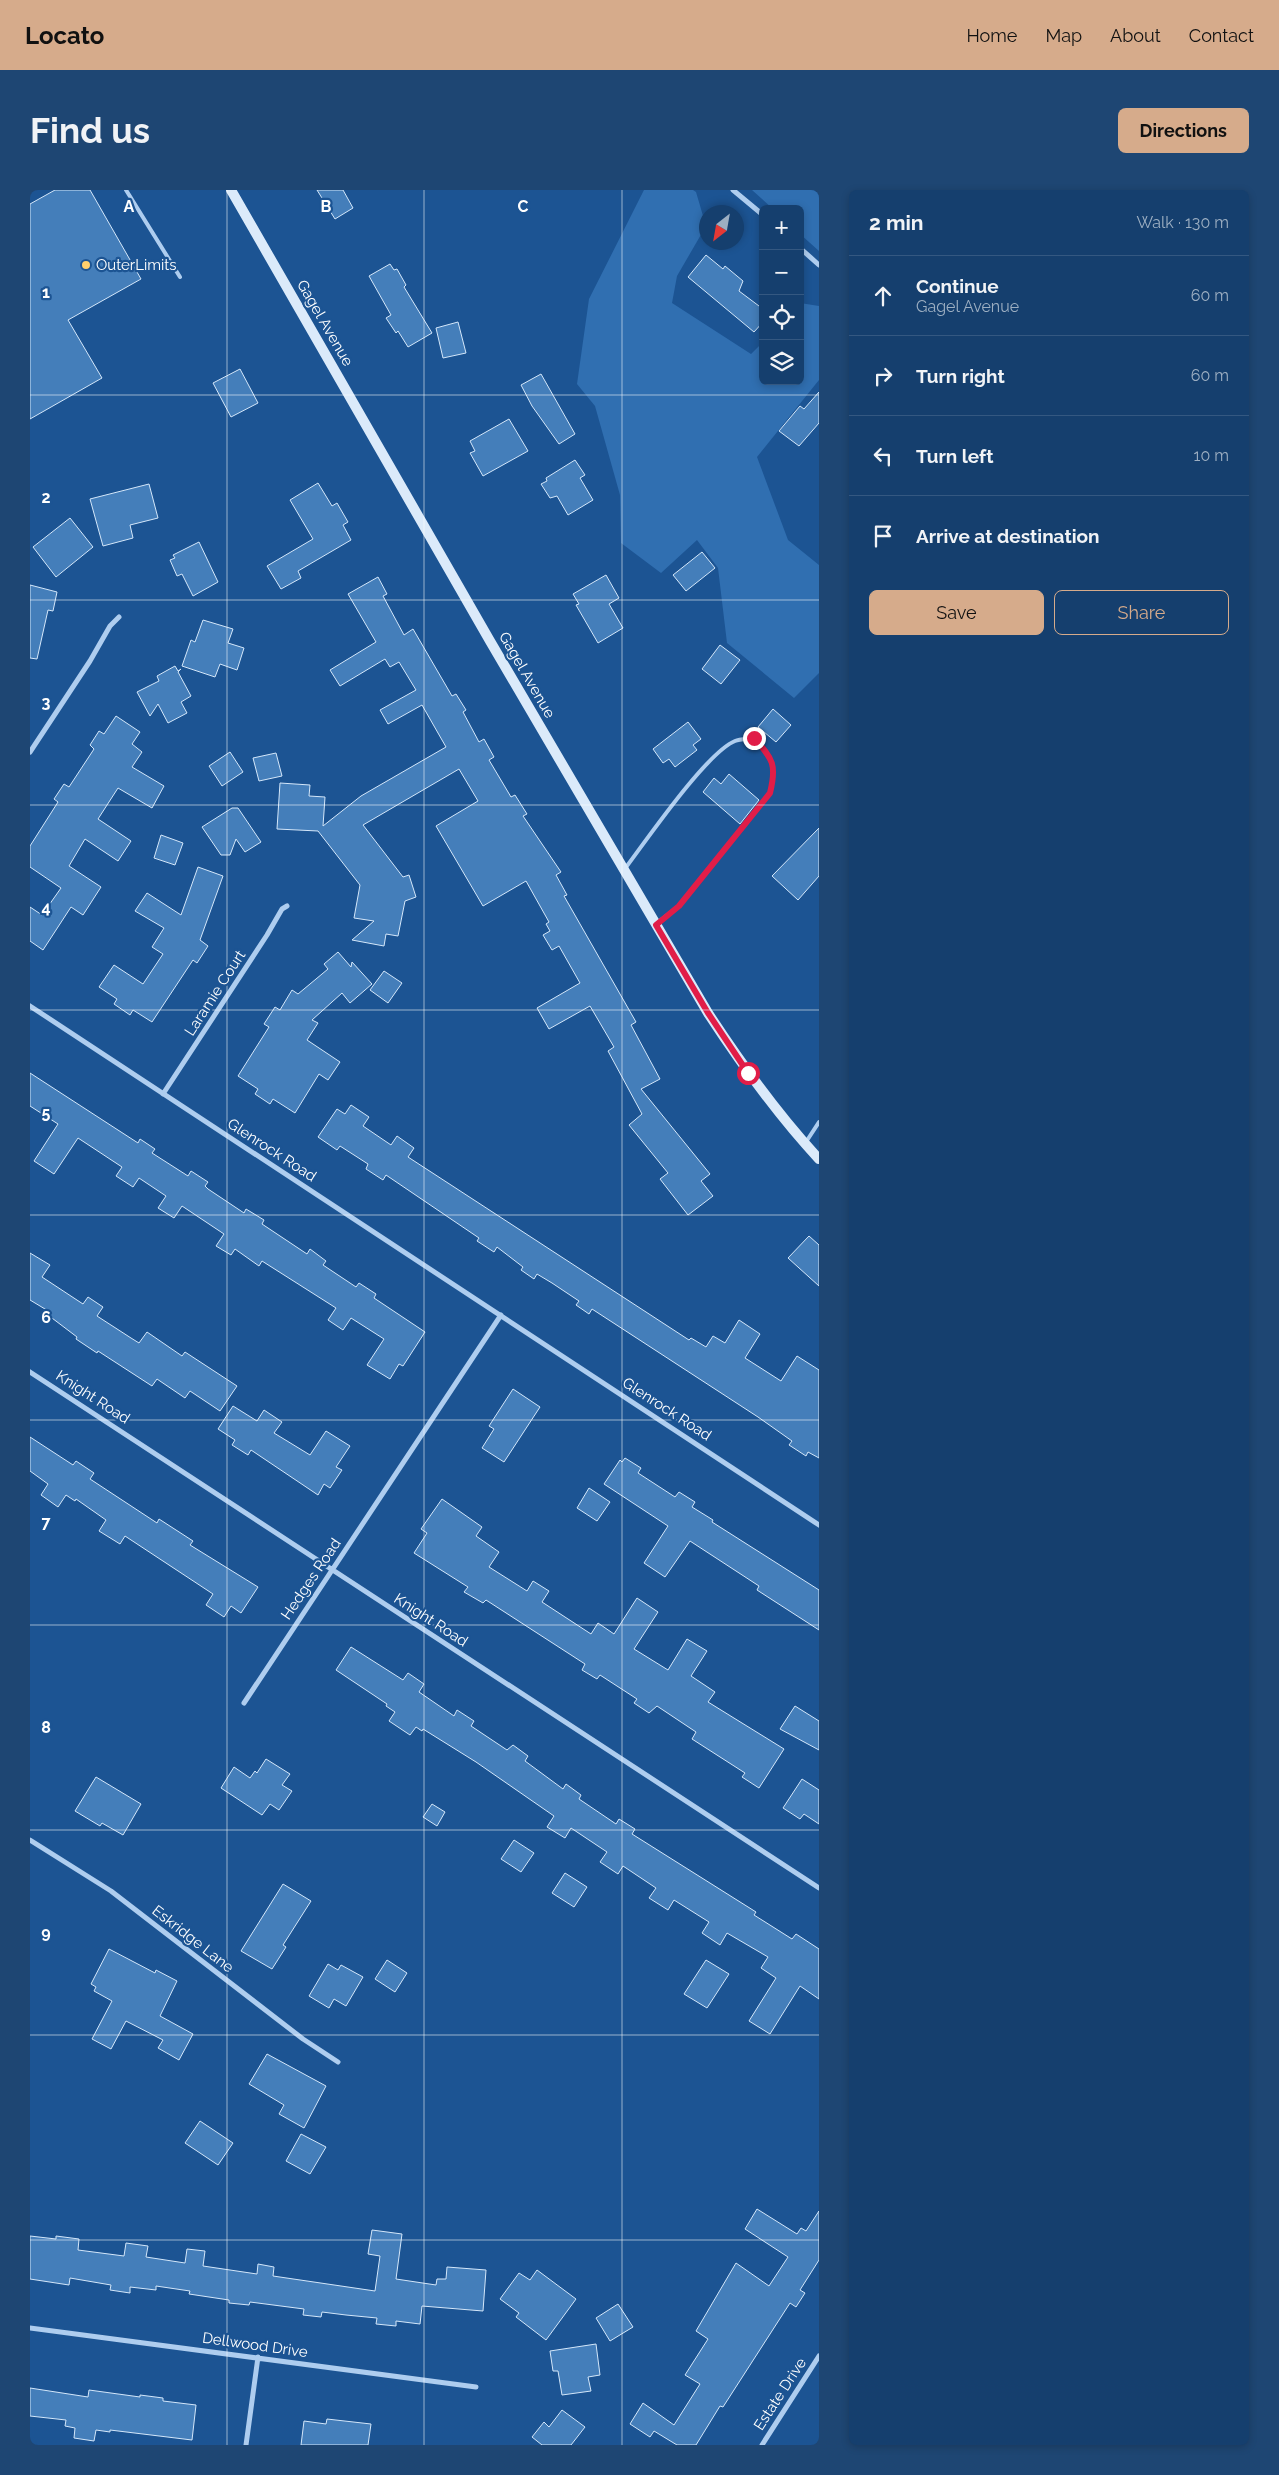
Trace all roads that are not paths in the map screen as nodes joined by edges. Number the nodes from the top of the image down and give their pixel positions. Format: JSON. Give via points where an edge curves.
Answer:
{"nodes":[{"id":1,"x":126,"y":190,"type":"edge"},
{"id":2,"x":231,"y":190,"type":"edge"},
{"id":3,"x":733,"y":190,"type":"edge"},
{"id":4,"x":759,"y":212,"type":"edge"},
{"id":5,"x":802,"y":250,"type":"edge"},
{"id":6,"x":819,"y":265,"type":"edge"},
{"id":7,"x":180,"y":277,"type":"dead end"},
{"id":8,"x":119,"y":617,"type":"dead end"},
{"id":9,"x":30,"y":752,"type":"edge"},
{"id":10,"x":624,"y":870,"type":"junction"},
{"id":11,"x":287,"y":906,"type":"dead end"},
{"id":12,"x":656,"y":925,"type":"junction"},
{"id":13,"x":30,"y":1006,"type":"edge"},
{"id":14,"x":163,"y":1094,"type":"junction"},
{"id":15,"x":819,"y":1122,"type":"edge"},
{"id":16,"x":805,"y":1144,"type":"junction"},
{"id":17,"x":819,"y":1159,"type":"edge"},
{"id":18,"x":501,"y":1315,"type":"junction"},
{"id":19,"x":30,"y":1372,"type":"edge"},
{"id":20,"x":819,"y":1525,"type":"edge"},
{"id":21,"x":333,"y":1569,"type":"junction"},
{"id":22,"x":244,"y":1703,"type":"dead end"},
{"id":23,"x":30,"y":1840,"type":"edge"},
{"id":24,"x":819,"y":1888,"type":"edge"},
{"id":25,"x":338,"y":2062,"type":"dead end"},
{"id":26,"x":30,"y":2328,"type":"edge"},
{"id":27,"x":819,"y":2356,"type":"edge"},
{"id":28,"x":258,"y":2358,"type":"junction"},
{"id":29,"x":476,"y":2387,"type":"dead end"},
{"id":30,"x":246,"y":2445,"type":"edge"},
{"id":31,"x":762,"y":2445,"type":"edge"}],
"edges":[{"from":1,"to":7,"type":"lane"},
{"from":2,"to":10,"type":"street","name":"Gagel Avenue"},
{"from":3,"to":4,"type":"street"},
{"from":5,"to":6,"type":"street"},
{"from":8,"to":9,"type":"street","via":[[110,626]]},
{"from":10,"to":12,"type":"street","name":"Gagel Avenue"},
{"from":10,"to":12,"type":"lane","via":[[718,753],[735,741],[754,738],[768,753],[775,773],[770,793],[679,906]]},
{"from":11,"to":14,"type":"street","name":"Laramie Court","via":[[282,909]]},
{"from":12,"to":16,"type":"street","name":"Gagel Avenue","via":[[748,1073]]},
{"from":13,"to":14,"type":"street","name":"Glenrock Road"},
{"from":14,"to":18,"type":"street","name":"Glenrock Road"},
{"from":15,"to":16,"type":"lane"},
{"from":16,"to":17,"type":"street","name":"Gagel Avenue"},
{"from":18,"to":20,"type":"street","name":"Glenrock Road"},
{"from":18,"to":21,"type":"street","name":"Hedges Road"},
{"from":19,"to":21,"type":"street","name":"Knight Road"},
{"from":21,"to":22,"type":"street","name":"Hedges Road"},
{"from":21,"to":24,"type":"street","name":"Knight Road"},
{"from":23,"to":25,"type":"street","name":"Eskridge Lane","via":[[110,1891],[303,2040]]},
{"from":26,"to":28,"type":"street","name":"Dellwood Drive"},
{"from":27,"to":31,"type":"street","name":"Estate Drive"},
{"from":28,"to":29,"type":"street","name":"Dellwood Drive"},
{"from":28,"to":30,"type":"street"}]}
